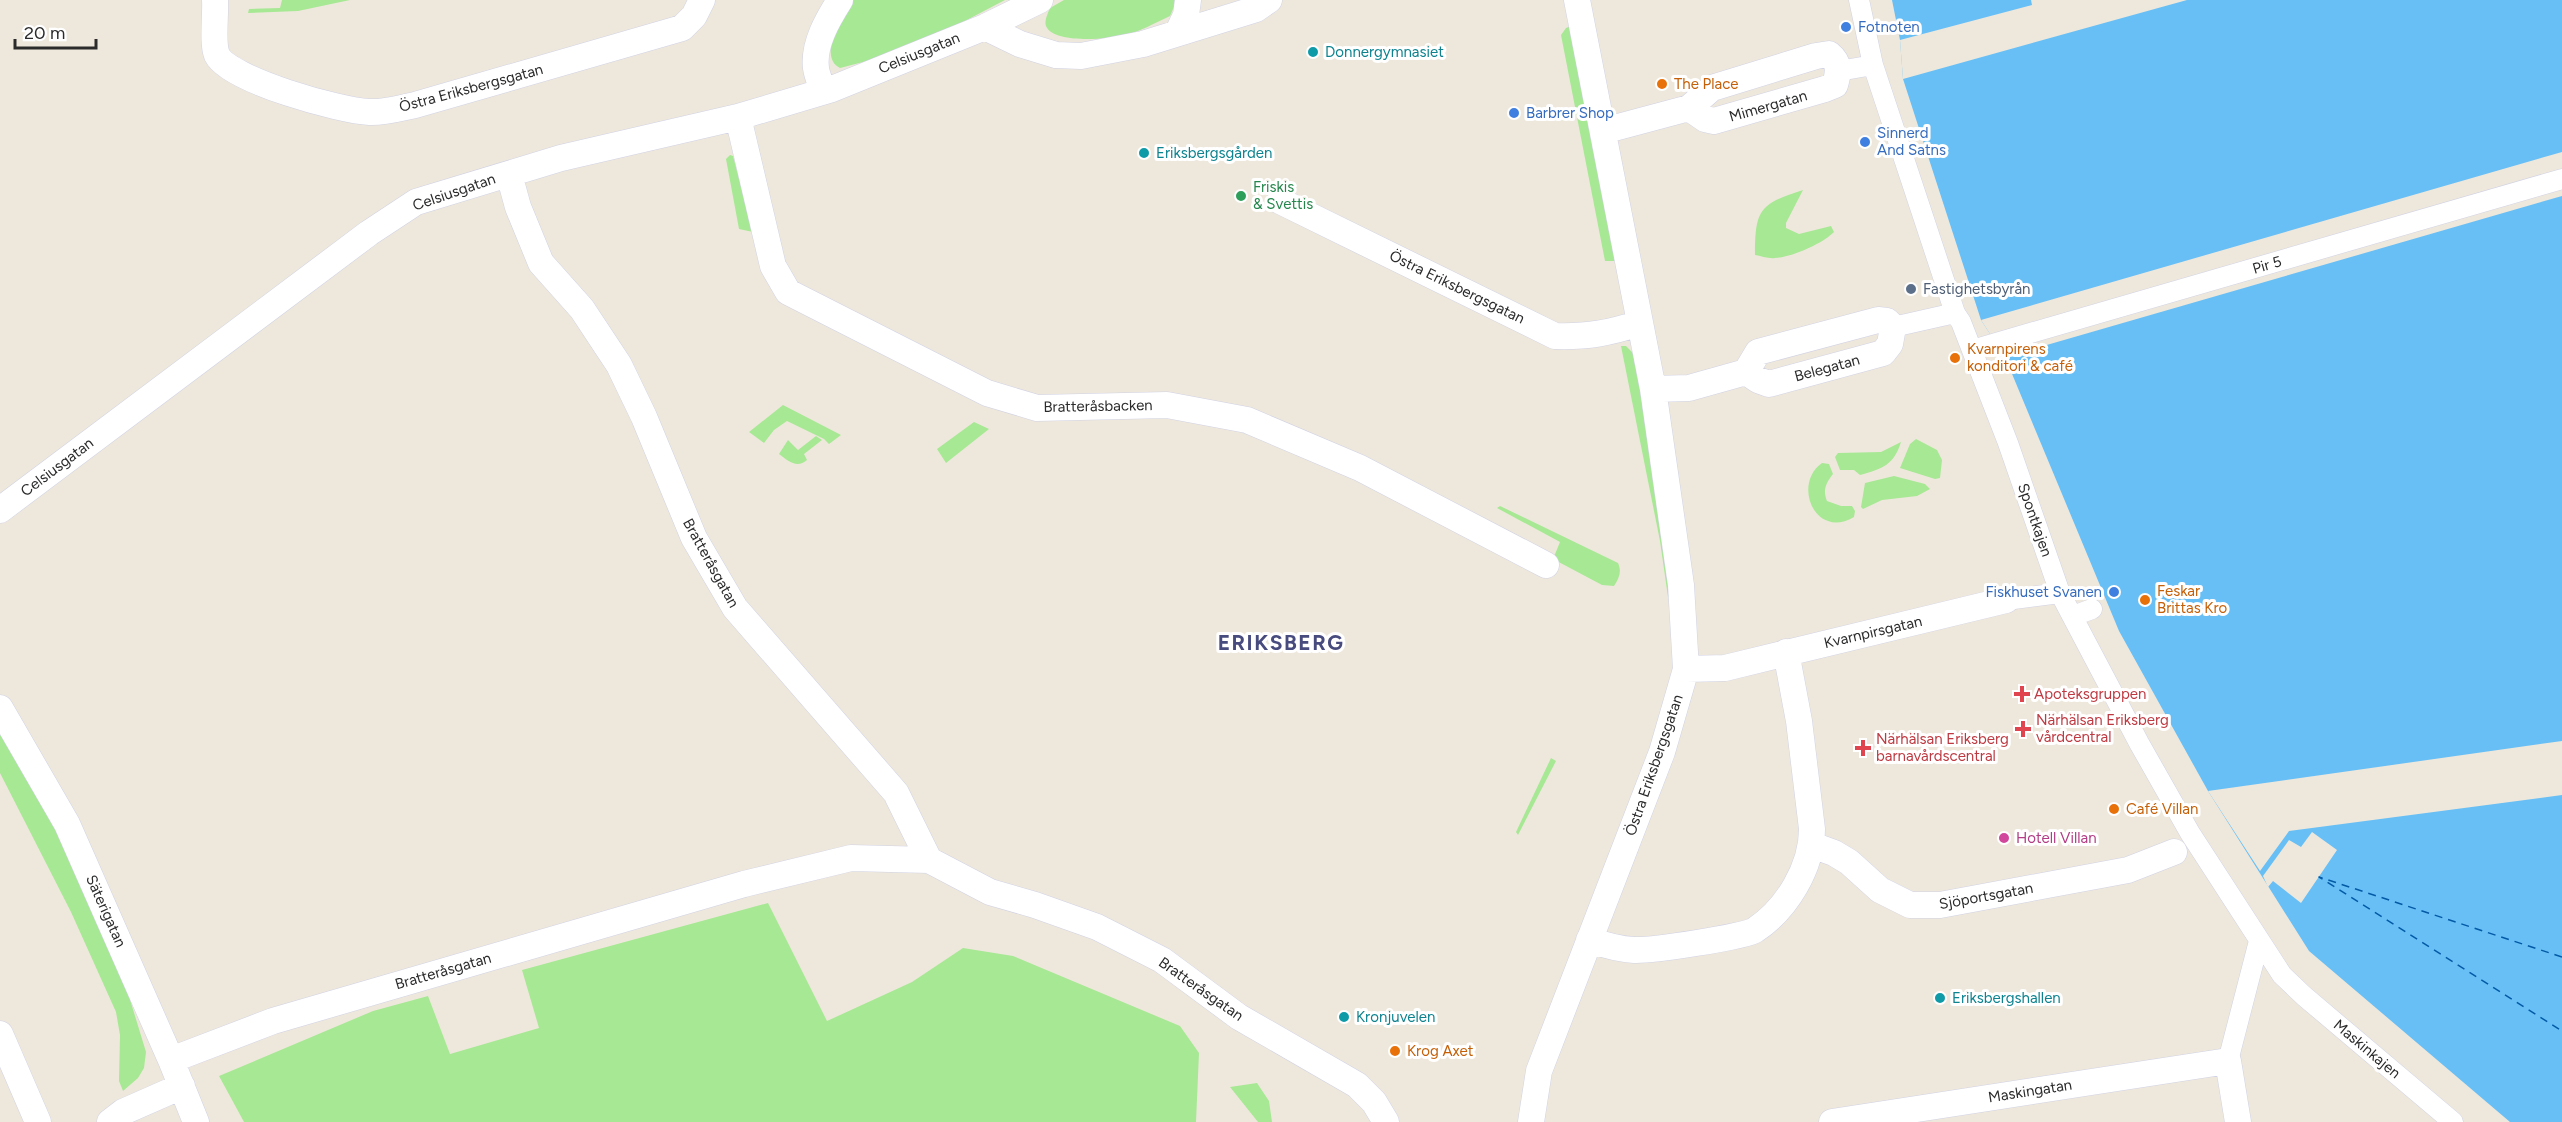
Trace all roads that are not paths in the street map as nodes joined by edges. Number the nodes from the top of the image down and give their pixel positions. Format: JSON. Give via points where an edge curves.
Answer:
{"nodes":[{"id":1,"x":215,"y":0,"type":"edge"},
{"id":2,"x":702,"y":0,"type":"edge"},
{"id":3,"x":840,"y":0,"type":"edge"},
{"id":4,"x":1040,"y":0,"type":"edge"},
{"id":5,"x":1188,"y":0,"type":"edge"},
{"id":6,"x":1269,"y":0,"type":"edge"},
{"id":7,"x":1577,"y":0,"type":"edge"},
{"id":8,"x":1858,"y":0,"type":"edge"},
{"id":9,"x":985,"y":27,"type":"junction"},
{"id":10,"x":1178,"y":32,"type":"junction"},
{"id":11,"x":1873,"y":65,"type":"junction"},
{"id":12,"x":1839,"y":71,"type":"junction"},
{"id":13,"x":823,"y":91,"type":"junction"},
{"id":14,"x":1689,"y":108,"type":"junction"},
{"id":15,"x":738,"y":117,"type":"junction"},
{"id":16,"x":1603,"y":131,"type":"junction"},
{"id":17,"x":509,"y":174,"type":"junction"},
{"id":18,"x":2562,"y":179,"type":"edge"},
{"id":19,"x":1280,"y":201,"type":"dead end"},
{"id":20,"x":1955,"y":313,"type":"junction"},
{"id":21,"x":1640,"y":323,"type":"junction"},
{"id":22,"x":1893,"y":327,"type":"junction"},
{"id":23,"x":1972,"y":350,"type":"junction"},
{"id":24,"x":1746,"y":372,"type":"junction"},
{"id":25,"x":1653,"y":389,"type":"junction"},
{"id":26,"x":0,"y":510,"type":"edge"},
{"id":27,"x":1546,"y":565,"type":"dead end"},
{"id":28,"x":2060,"y":593,"type":"junction"},
{"id":29,"x":2006,"y":600,"type":"joint"},
{"id":30,"x":2092,"y":609,"type":"dead end"},
{"id":31,"x":2073,"y":616,"type":"junction"},
{"id":32,"x":1786,"y":652,"type":"junction"},
{"id":33,"x":1686,"y":669,"type":"junction"},
{"id":34,"x":0,"y":708,"type":"edge"},
{"id":35,"x":1812,"y":845,"type":"junction"},
{"id":36,"x":2174,"y":852,"type":"dead end"},
{"id":37,"x":929,"y":860,"type":"junction"},
{"id":38,"x":1589,"y":940,"type":"junction"},
{"id":39,"x":2259,"y":940,"type":"junction"},
{"id":40,"x":2282,"y":975,"type":"joint"},
{"id":41,"x":0,"y":1034,"type":"edge"},
{"id":42,"x":171,"y":1060,"type":"junction"},
{"id":43,"x":2228,"y":1061,"type":"junction"},
{"id":44,"x":182,"y":1086,"type":"junction"},
{"id":45,"x":38,"y":1122,"type":"edge"},
{"id":46,"x":110,"y":1122,"type":"edge"},
{"id":47,"x":196,"y":1122,"type":"edge"},
{"id":48,"x":1386,"y":1122,"type":"edge"},
{"id":49,"x":1531,"y":1122,"type":"edge"},
{"id":50,"x":1832,"y":1122,"type":"edge"},
{"id":51,"x":2238,"y":1122,"type":"edge"},
{"id":52,"x":2453,"y":1122,"type":"edge"}],
"edges":[{"from":1,"to":2,"type":"street","name":"Östra Eriksbergsgatan","via":[[215,49],[227,65],[316,103],[372,112],[415,105],[682,28]]},
{"from":3,"to":13,"type":"street","via":[[818,47],[816,68]]},
{"from":4,"to":9,"type":"street","name":"Celsiusgatan"},
{"from":5,"to":10,"type":"street"},
{"from":6,"to":10,"type":"street","via":[[1256,9]]},
{"from":7,"to":16,"type":"street","name":"Östra Eriksbergsgatan"},
{"from":8,"to":11,"type":"street","name":"Spontkajen"},
{"from":9,"to":10,"type":"street","via":[[1029,47],[1081,57]]},
{"from":9,"to":13,"type":"street","name":"Celsiusgatan"},
{"from":11,"to":12,"type":"street"},
{"from":11,"to":20,"type":"street","name":"Spontkajen"},
{"from":12,"to":14,"type":"street","name":"Mimergatan","via":[[1835,85],[1825,89],[1714,121],[1705,120]]},
{"from":12,"to":14,"type":"street","via":[[1829,54],[1816,56],[1712,88]]},
{"from":13,"to":15,"type":"street","name":"Celsiusgatan"},
{"from":14,"to":16,"type":"street"},
{"from":15,"to":17,"type":"street","name":"Celsiusgatan"},
{"from":15,"to":27,"type":"street","name":"Bratteråsbacken","via":[[773,266],[788,292],[987,393],[1037,408],[1167,405],[1247,420],[1360,468]]},
{"from":16,"to":21,"type":"street","name":"Östra Eriksbergsgatan"},
{"from":17,"to":26,"type":"street","name":"Celsiusgatan","via":[[416,202],[369,233]]},
{"from":17,"to":37,"type":"street","name":"Bratteråsgatan","via":[[518,207],[542,263],[582,309],[619,365],[694,538],[735,608],[896,793]]},
{"from":18,"to":23,"type":"street","name":"Pir 5"},
{"from":19,"to":21,"type":"street","name":"Östra Eriksbergsgatan","via":[[1555,336],[1605,334]]},
{"from":20,"to":22,"type":"street"},
{"from":20,"to":23,"type":"street","name":"Spontkajen"},
{"from":21,"to":25,"type":"street","name":"Östra Eriksbergsgatan"},
{"from":22,"to":24,"type":"street","via":[[1878,320],[1758,352]]},
{"from":22,"to":24,"type":"street","name":"Belegatan","via":[[1890,344],[1883,353],[1769,384]]},
{"from":23,"to":28,"type":"street","name":"Spontkajen"},
{"from":24,"to":25,"type":"street","via":[[1689,388]]},
{"from":25,"to":33,"type":"street","name":"Östra Eriksbergsgatan","via":[[1682,593]]},
{"from":28,"to":29,"type":"street","name":"Kvarnpirsgatan"},
{"from":28,"to":31,"type":"street","name":"Spontkajen"},
{"from":29,"to":32,"type":"street","name":"Kvarnpirsgatan"},
{"from":30,"to":31,"type":"street"},
{"from":31,"to":39,"type":"street","name":"Spontkajen","via":[[2190,833]]},
{"from":32,"to":33,"type":"street","name":"Kvarnpirsgatan","via":[[1725,669]]},
{"from":32,"to":35,"type":"street","via":[[1799,722]]},
{"from":33,"to":38,"type":"street","name":"Östra Eriksbergsgatan","via":[[1662,752]]},
{"from":34,"to":42,"type":"street","name":"Säterigatan","via":[[67,824]]},
{"from":35,"to":36,"type":"street","name":"Sjöportsgatan","via":[[1848,862],[1880,890],[1910,904],[1940,905],[2128,870]]},
{"from":35,"to":38,"type":"street","via":[[1797,882],[1769,918],[1753,931],[1635,950]]},
{"from":37,"to":42,"type":"street","name":"Bratteråsgatan","via":[[851,858],[744,884],[273,1021]]},
{"from":37,"to":48,"type":"street","name":"Bratteråsgatan","via":[[990,892],[1096,927],[1162,960],[1239,1017],[1358,1085]]},
{"from":38,"to":49,"type":"street","name":"Östra Eriksbergsgatan","via":[[1539,1071]]},
{"from":39,"to":40,"type":"street","name":"Spontkajen"},
{"from":39,"to":43,"type":"street"},
{"from":40,"to":52,"type":"street","name":"Maskinkajen"},
{"from":41,"to":45,"type":"street"},
{"from":42,"to":44,"type":"street","name":"Säterigatan"},
{"from":43,"to":50,"type":"street","name":"Maskingatan"},
{"from":43,"to":51,"type":"street"},
{"from":44,"to":46,"type":"street","via":[[123,1112]]},
{"from":44,"to":47,"type":"street","name":"Säterigatan"}]}
